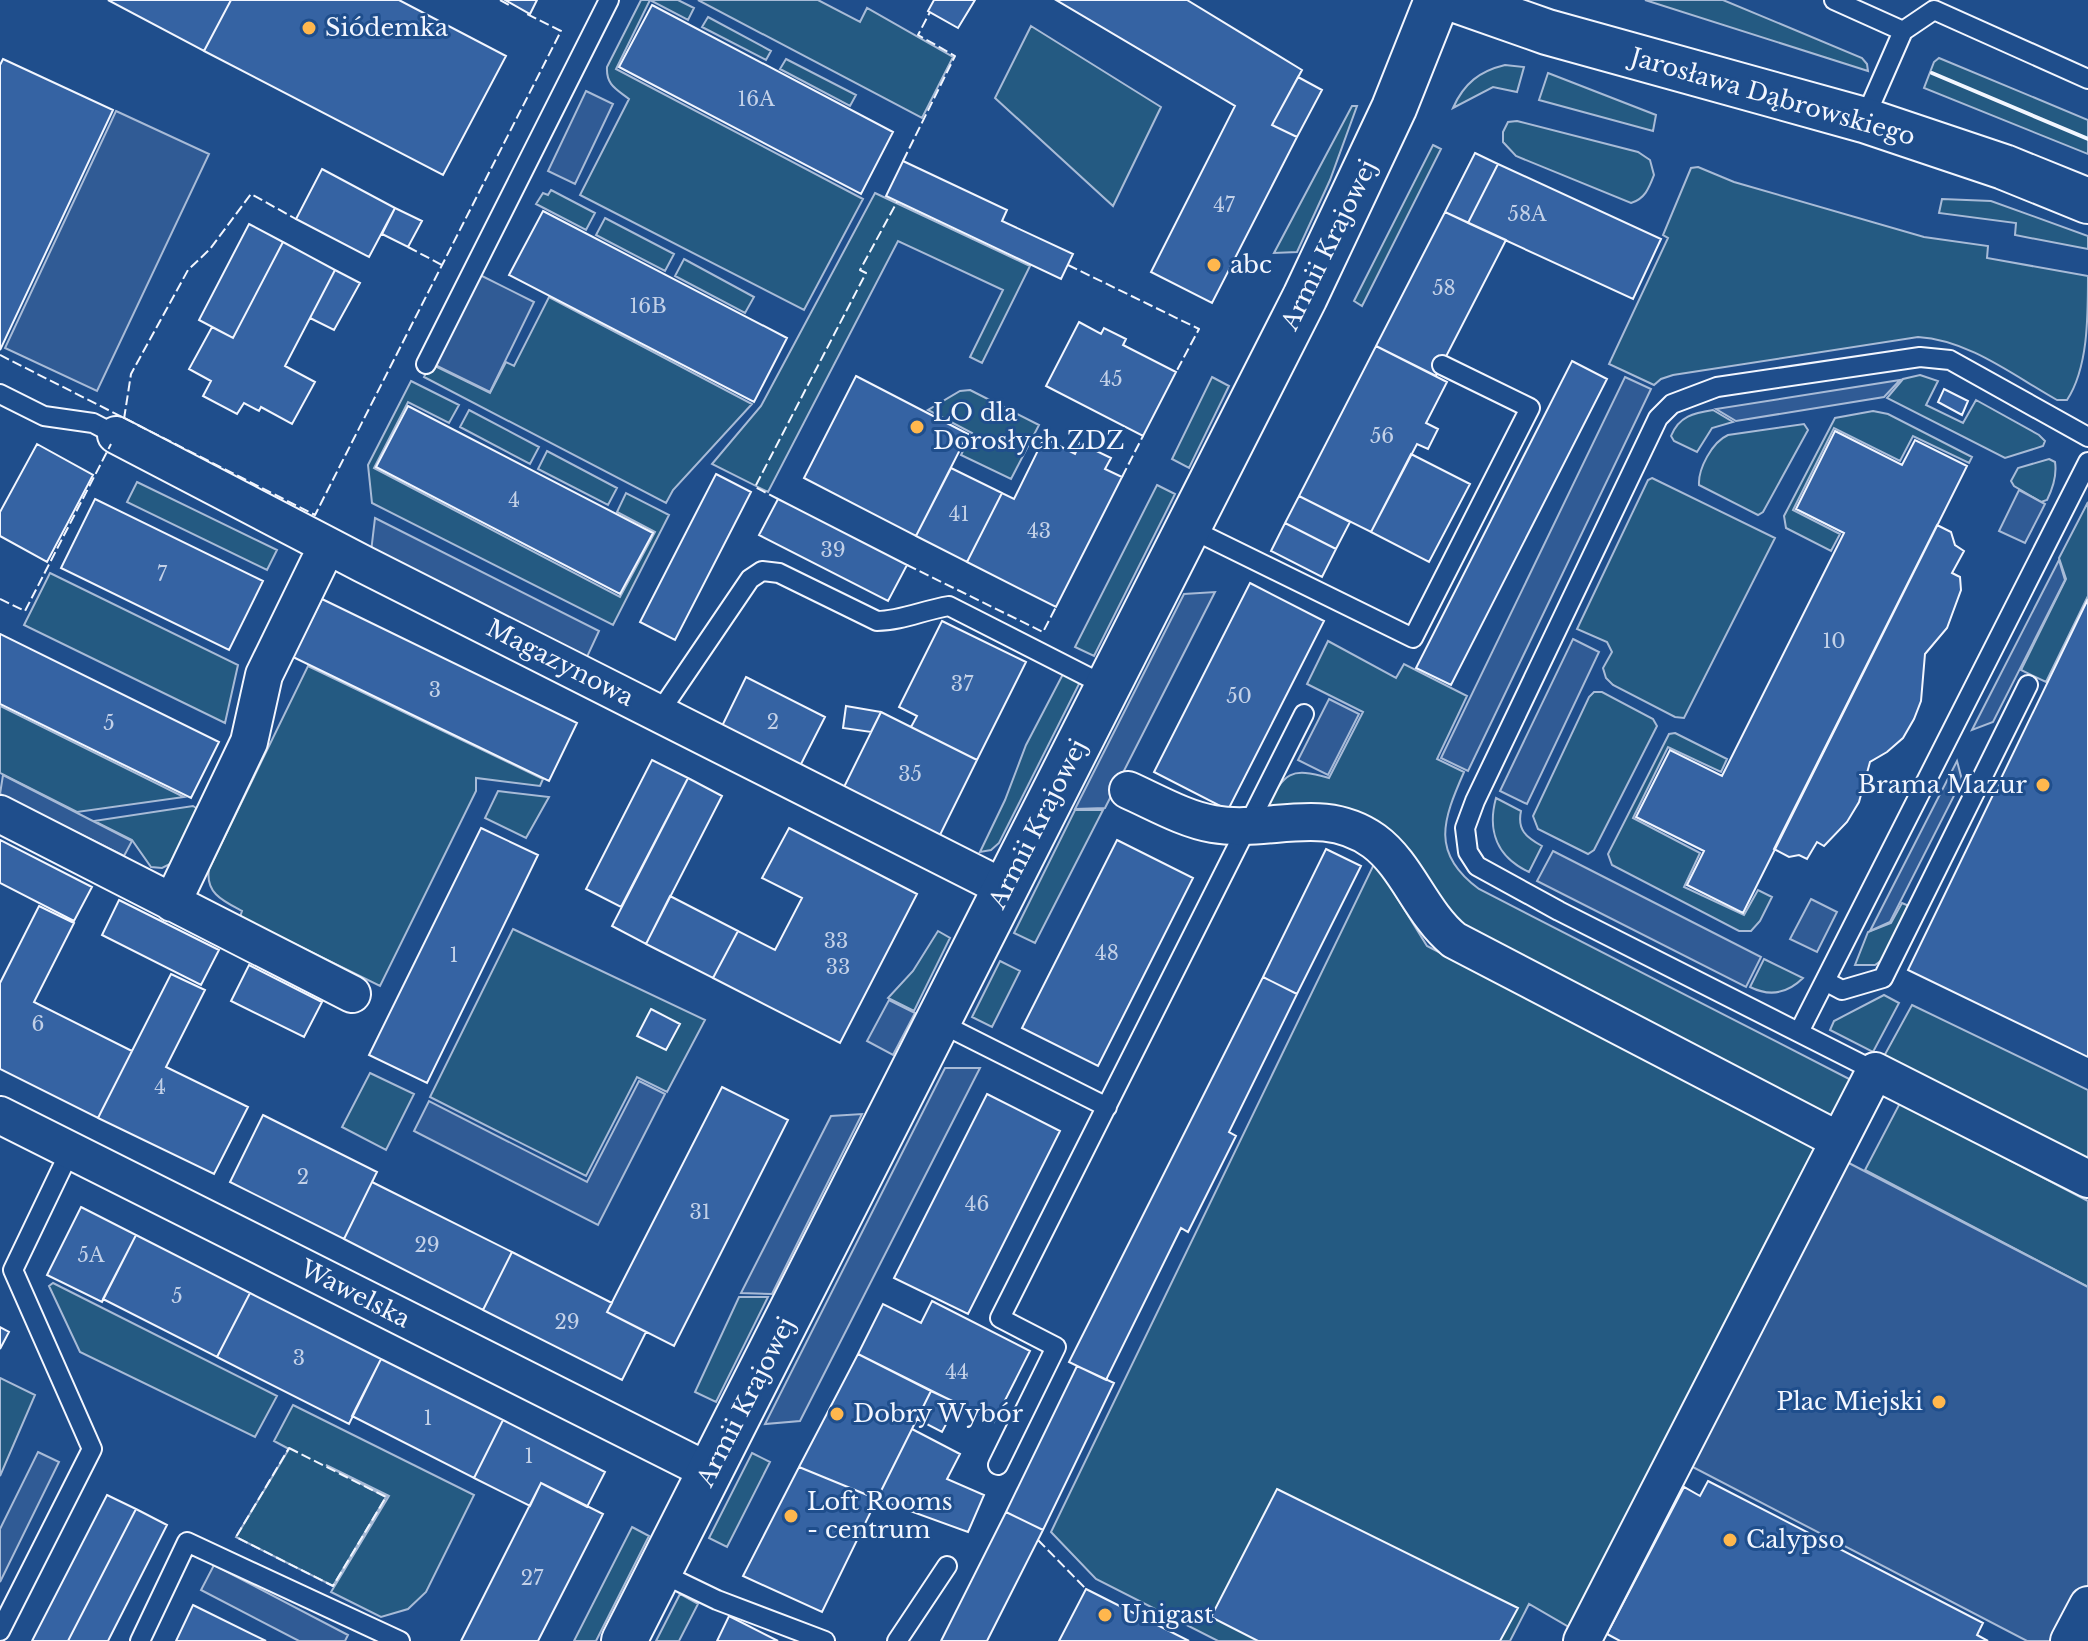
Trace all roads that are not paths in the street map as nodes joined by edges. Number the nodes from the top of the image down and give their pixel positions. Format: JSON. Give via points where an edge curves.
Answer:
{"nodes":[{"id":1,"x":609,"y":0,"type":"edge"},
{"id":2,"x":1437,"y":0,"type":"edge"},
{"id":3,"x":1456,"y":0,"type":"edge"},
{"id":4,"x":1834,"y":0,"type":"edge"},
{"id":5,"x":1903,"y":31,"type":"junction"},
{"id":6,"x":2088,"y":79,"type":"edge"},
{"id":7,"x":1864,"y":120,"type":"junction"},
{"id":8,"x":2088,"y":201,"type":"edge"},
{"id":9,"x":426,"y":364,"type":"dead end"},
{"id":10,"x":1442,"y":365,"type":"dead end"},
{"id":11,"x":0,"y":394,"type":"edge"},
{"id":12,"x":116,"y":435,"type":"joint"},
{"id":13,"x":2088,"y":437,"type":"edge"},
{"id":14,"x":2088,"y":462,"type":"edge"},
{"id":15,"x":1188,"y":527,"type":"junction"},
{"id":16,"x":327,"y":546,"type":"junction"},
{"id":17,"x":2028,"y":685,"type":"dead end"},
{"id":18,"x":1108,"y":687,"type":"junction"},
{"id":19,"x":659,"y":713,"type":"junction"},
{"id":20,"x":1304,"y":714,"type":"dead end"},
{"id":21,"x":1128,"y":790,"type":"dead end"},
{"id":22,"x":0,"y":814,"type":"edge"},
{"id":23,"x":1248,"y":825,"type":"junction"},
{"id":24,"x":1006,"y":889,"type":"junction"},
{"id":25,"x":172,"y":903,"type":"junction"},
{"id":26,"x":1825,"y":981,"type":"junction"},
{"id":27,"x":352,"y":994,"type":"dead end"},
{"id":28,"x":938,"y":1022,"type":"junction"},
{"id":29,"x":1799,"y":1032,"type":"junction"},
{"id":30,"x":1875,"y":1071,"type":"junction"},
{"id":31,"x":1107,"y":1107,"type":"junction"},
{"id":32,"x":0,"y":1115,"type":"edge"},
{"id":33,"x":1838,"y":1140,"type":"junction"},
{"id":34,"x":70,"y":1151,"type":"junction"},
{"id":35,"x":2088,"y":1179,"type":"edge"},
{"id":36,"x":998,"y":1465,"type":"dead end"},
{"id":37,"x":710,"y":1472,"type":"junction"},
{"id":38,"x":947,"y":1566,"type":"dead end"},
{"id":39,"x":659,"y":1572,"type":"junction"},
{"id":40,"x":2088,"y":1605,"type":"edge"},
{"id":41,"x":0,"y":1631,"type":"edge"},
{"id":42,"x":140,"y":1641,"type":"edge"},
{"id":43,"x":400,"y":1641,"type":"edge"},
{"id":44,"x":624,"y":1641,"type":"edge"},
{"id":45,"x":825,"y":1641,"type":"edge"},
{"id":46,"x":897,"y":1641,"type":"edge"},
{"id":47,"x":1582,"y":1641,"type":"edge"},
{"id":48,"x":2069,"y":1641,"type":"edge"}],
"edges":[{"from":1,"to":9,"type":"lane"},
{"from":2,"to":15,"type":"street","name":"Armii Krajowej","via":[[1394,108],[1305,297]]},
{"from":3,"to":7,"type":"street","name":"Jarosława Dąbrowskiego","via":[[1547,32]]},
{"from":4,"to":5,"type":"lane"},
{"from":5,"to":6,"type":"lane","via":[[1934,10]]},
{"from":5,"to":7,"type":"lane"},
{"from":7,"to":8,"type":"street","name":"Jarosława Dąbrowskiego"},
{"from":10,"to":15,"type":"lane","via":[[1530,408],[1413,638]]},
{"from":11,"to":12,"type":"lane","via":[[44,416],[93,423]]},
{"from":12,"to":16,"type":"street","name":"Magazynowa"},
{"from":13,"to":29,"type":"lane","via":[[1950,360],[1920,357],[1717,387],[1672,404],[1658,418],[1475,801],[1465,828],[1468,852],[1477,866],[1545,903]]},
{"from":14,"to":26,"type":"lane"},
{"from":15,"to":18,"type":"street","name":"Armii Krajowej"},
{"from":16,"to":19,"type":"street","name":"Magazynowa"},
{"from":16,"to":25,"type":"street","via":[[264,675],[249,742]]},
{"from":17,"to":26,"type":"lane","via":[[1883,978],[1842,990]]},
{"from":18,"to":19,"type":"lane","via":[[949,606],[877,621],[779,573],[762,571],[750,579]]},
{"from":18,"to":24,"type":"street","name":"Armii Krajowej"},
{"from":19,"to":24,"type":"street","name":"Magazynowa"},
{"from":20,"to":23,"type":"lane"},
{"from":21,"to":23,"type":"street","via":[[1193,819]]},
{"from":22,"to":25,"type":"street"},
{"from":23,"to":31,"type":"lane"},
{"from":23,"to":33,"type":"street","via":[[1311,821],[1350,828],[1386,851],[1440,929],[1454,940]]},
{"from":24,"to":28,"type":"street","name":"Armii Krajowej"},
{"from":25,"to":27,"type":"street"},
{"from":26,"to":29,"type":"lane"},
{"from":28,"to":31,"type":"lane"},
{"from":28,"to":37,"type":"street","name":"Armii Krajowej"},
{"from":29,"to":30,"type":"lane"},
{"from":30,"to":33,"type":"street"},
{"from":30,"to":35,"type":"street"},
{"from":31,"to":36,"type":"lane","via":[[1000,1318],[1056,1347]]},
{"from":32,"to":34,"type":"street","name":"Wawelska"},
{"from":33,"to":47,"type":"street"},
{"from":34,"to":37,"type":"street","name":"Wawelska"},
{"from":34,"to":41,"type":"lane","via":[[13,1270],[92,1449]]},
{"from":37,"to":39,"type":"street","name":"Armii Krajowej"},
{"from":38,"to":46,"type":"lane"},
{"from":39,"to":44,"type":"street","name":"Armii Krajowej"},
{"from":39,"to":45,"type":"lane"},
{"from":40,"to":48,"type":"street"},
{"from":42,"to":43,"type":"lane","via":[[187,1542]]}]}
